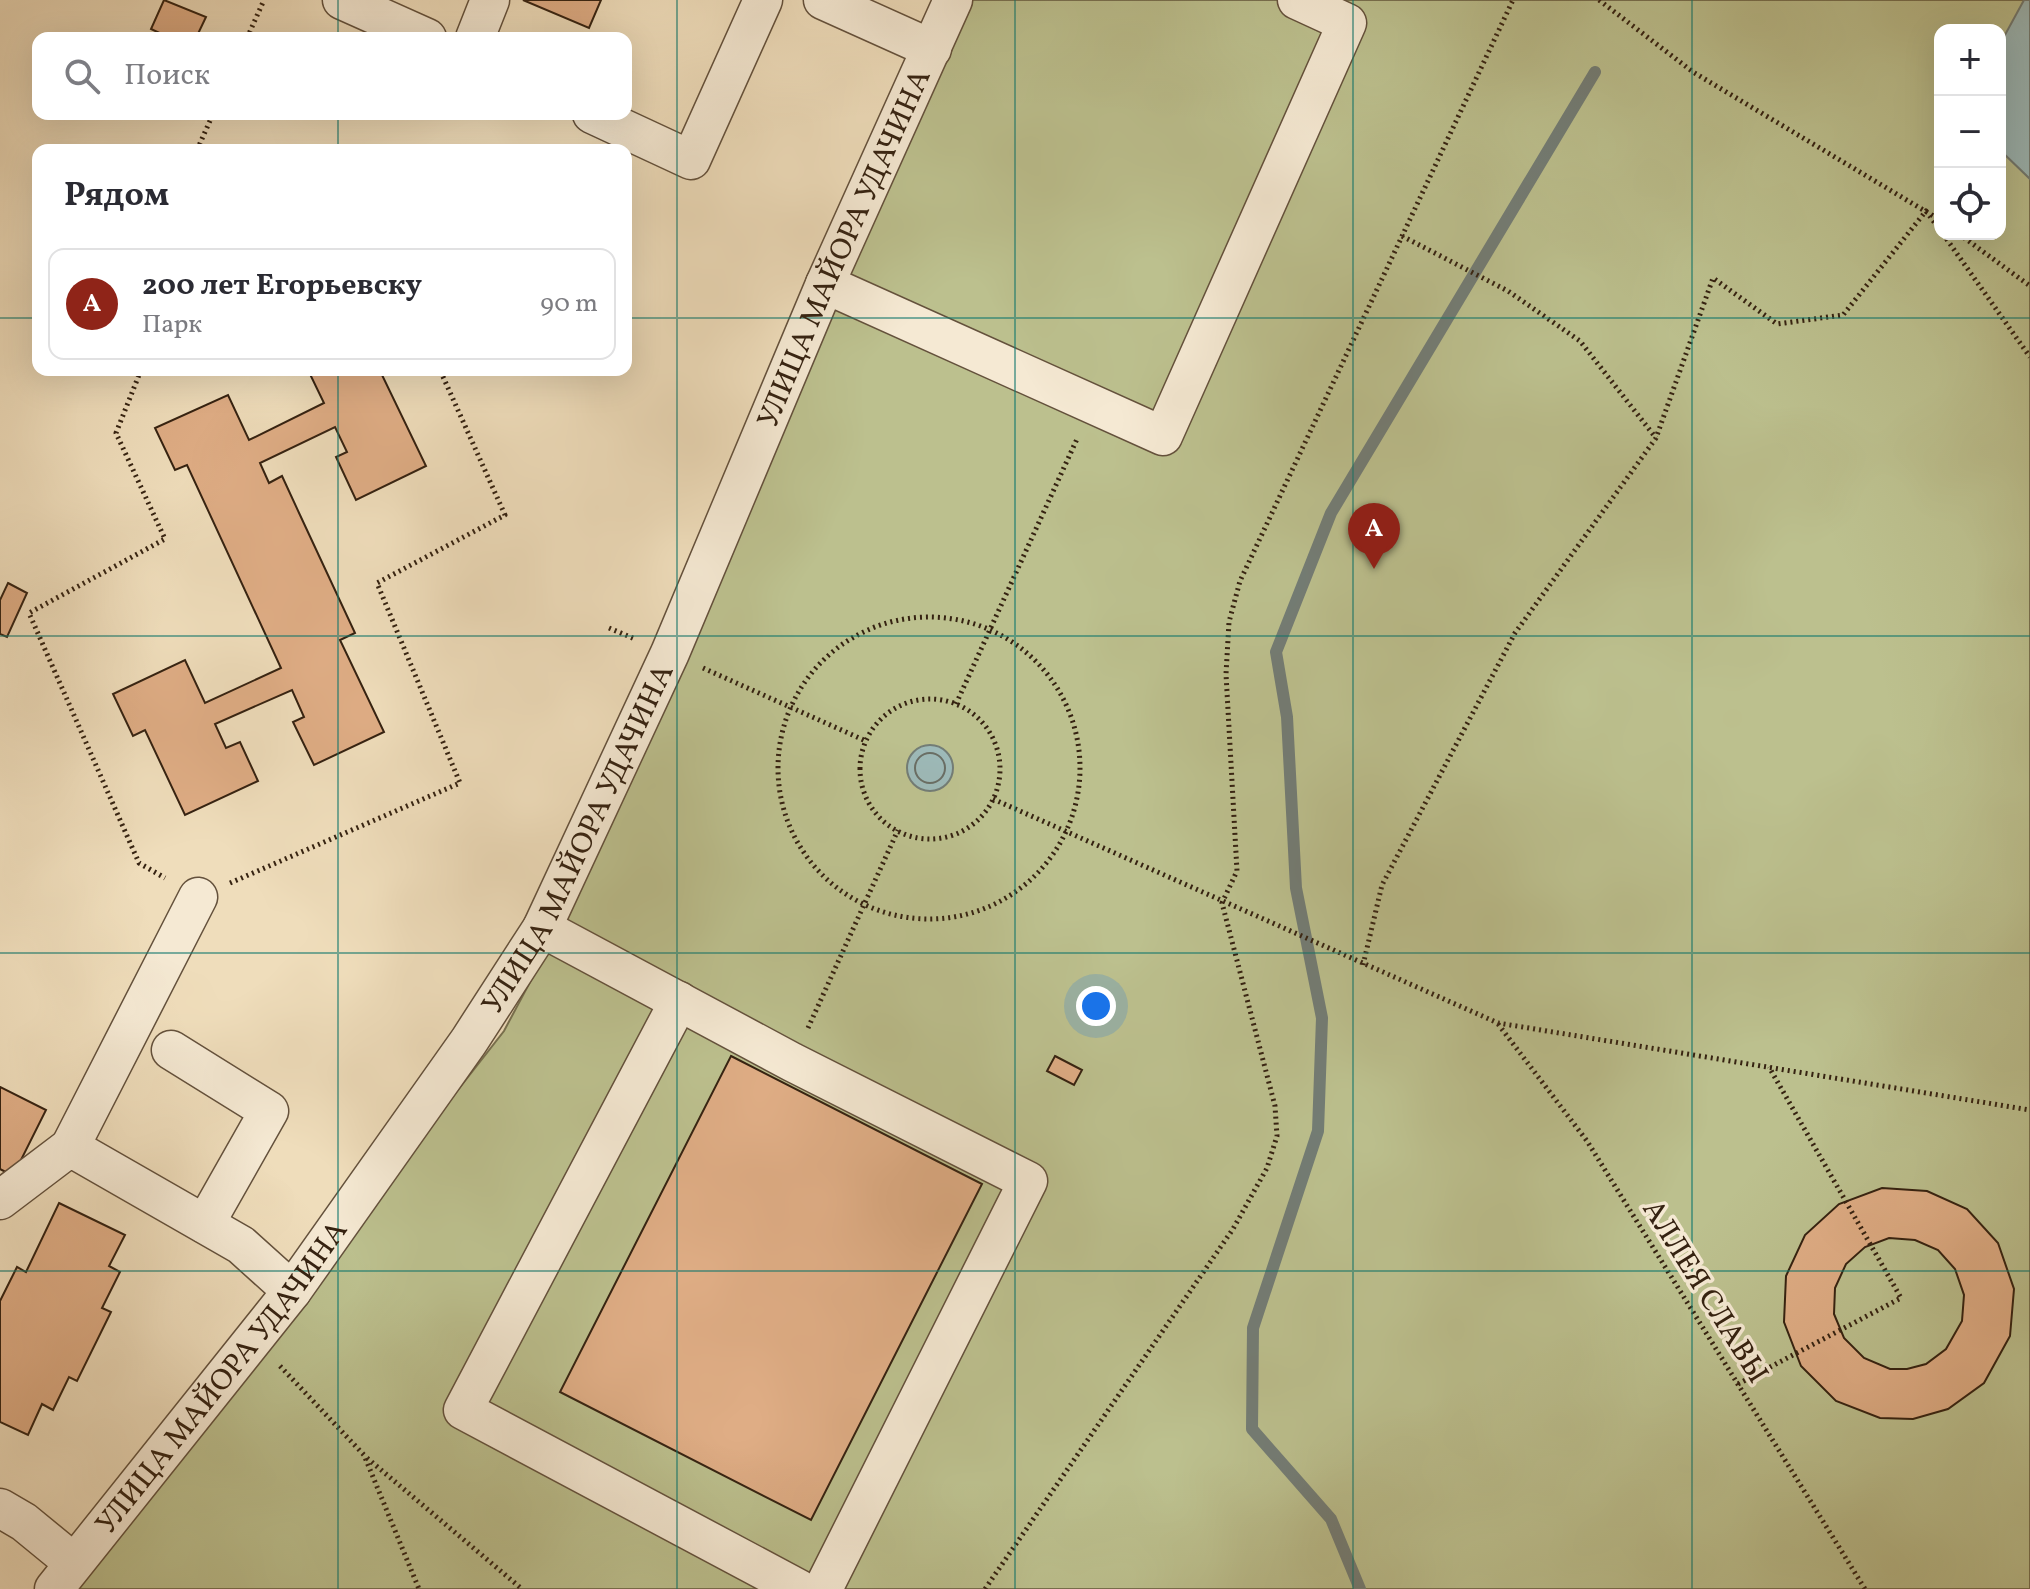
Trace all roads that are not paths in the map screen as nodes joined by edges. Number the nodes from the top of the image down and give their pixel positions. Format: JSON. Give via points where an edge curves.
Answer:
{"nodes":[{"id":1,"x":342,"y":0,"type":"edge"},
{"id":2,"x":490,"y":0,"type":"edge"},
{"id":3,"x":763,"y":0,"type":"edge"},
{"id":4,"x":823,"y":0,"type":"edge"},
{"id":5,"x":953,"y":0,"type":"edge"},
{"id":6,"x":1297,"y":0,"type":"edge"},
{"id":7,"x":414,"y":32,"type":"edge"},
{"id":8,"x":477,"y":32,"type":"edge"},
{"id":9,"x":932,"y":49,"type":"junction"},
{"id":10,"x":605,"y":120,"type":"edge"},
{"id":11,"x":825,"y":284,"type":"junction"},
{"id":12,"x":198,"y":897,"type":"road end"},
{"id":13,"x":542,"y":928,"type":"junction"},
{"id":14,"x":679,"y":1001,"type":"junction"},
{"id":15,"x":171,"y":1050,"type":"dead end"},
{"id":16,"x":70,"y":1147,"type":"junction"},
{"id":17,"x":0,"y":1200,"type":"edge"},
{"id":18,"x":205,"y":1224,"type":"junction"},
{"id":19,"x":292,"y":1291,"type":"junction"},
{"id":20,"x":0,"y":1508,"type":"edge"},
{"id":21,"x":64,"y":1576,"type":"edge"},
{"id":22,"x":799,"y":1589,"type":"edge"},
{"id":23,"x":823,"y":1589,"type":"edge"}],
"edges":[{"from":1,"to":7,"type":"street"},
{"from":2,"to":8,"type":"street"},
{"from":3,"to":10,"type":"street","via":[[691,160]]},
{"from":4,"to":9,"type":"street"},
{"from":5,"to":9,"type":"street","name":"УЛИЦА МАЙОРА УДАЧИНА"},
{"from":6,"to":11,"type":"street","via":[[1347,23],[1163,436]]},
{"from":9,"to":11,"type":"street","name":"УЛИЦА МАЙОРА УДАЧИНА"},
{"from":11,"to":13,"type":"street","name":"УЛИЦА МАЙОРА УДАЧИНА","via":[[670,653]]},
{"from":12,"to":16,"type":"street"},
{"from":13,"to":14,"type":"street"},
{"from":13,"to":19,"type":"street","name":"УЛИЦА МАЙОРА УДАЧИНА"},
{"from":14,"to":22,"type":"street","via":[[463,1410]]},
{"from":14,"to":23,"type":"street","via":[[1028,1181]]},
{"from":15,"to":18,"type":"street","via":[[269,1111]]},
{"from":16,"to":17,"type":"street"},
{"from":16,"to":18,"type":"street"},
{"from":18,"to":19,"type":"street","via":[[241,1245]]},
{"from":19,"to":21,"type":"street","name":"УЛИЦА МАЙОРА УДАЧИНА"},
{"from":20,"to":21,"type":"street","via":[[24,1522]]}]}
